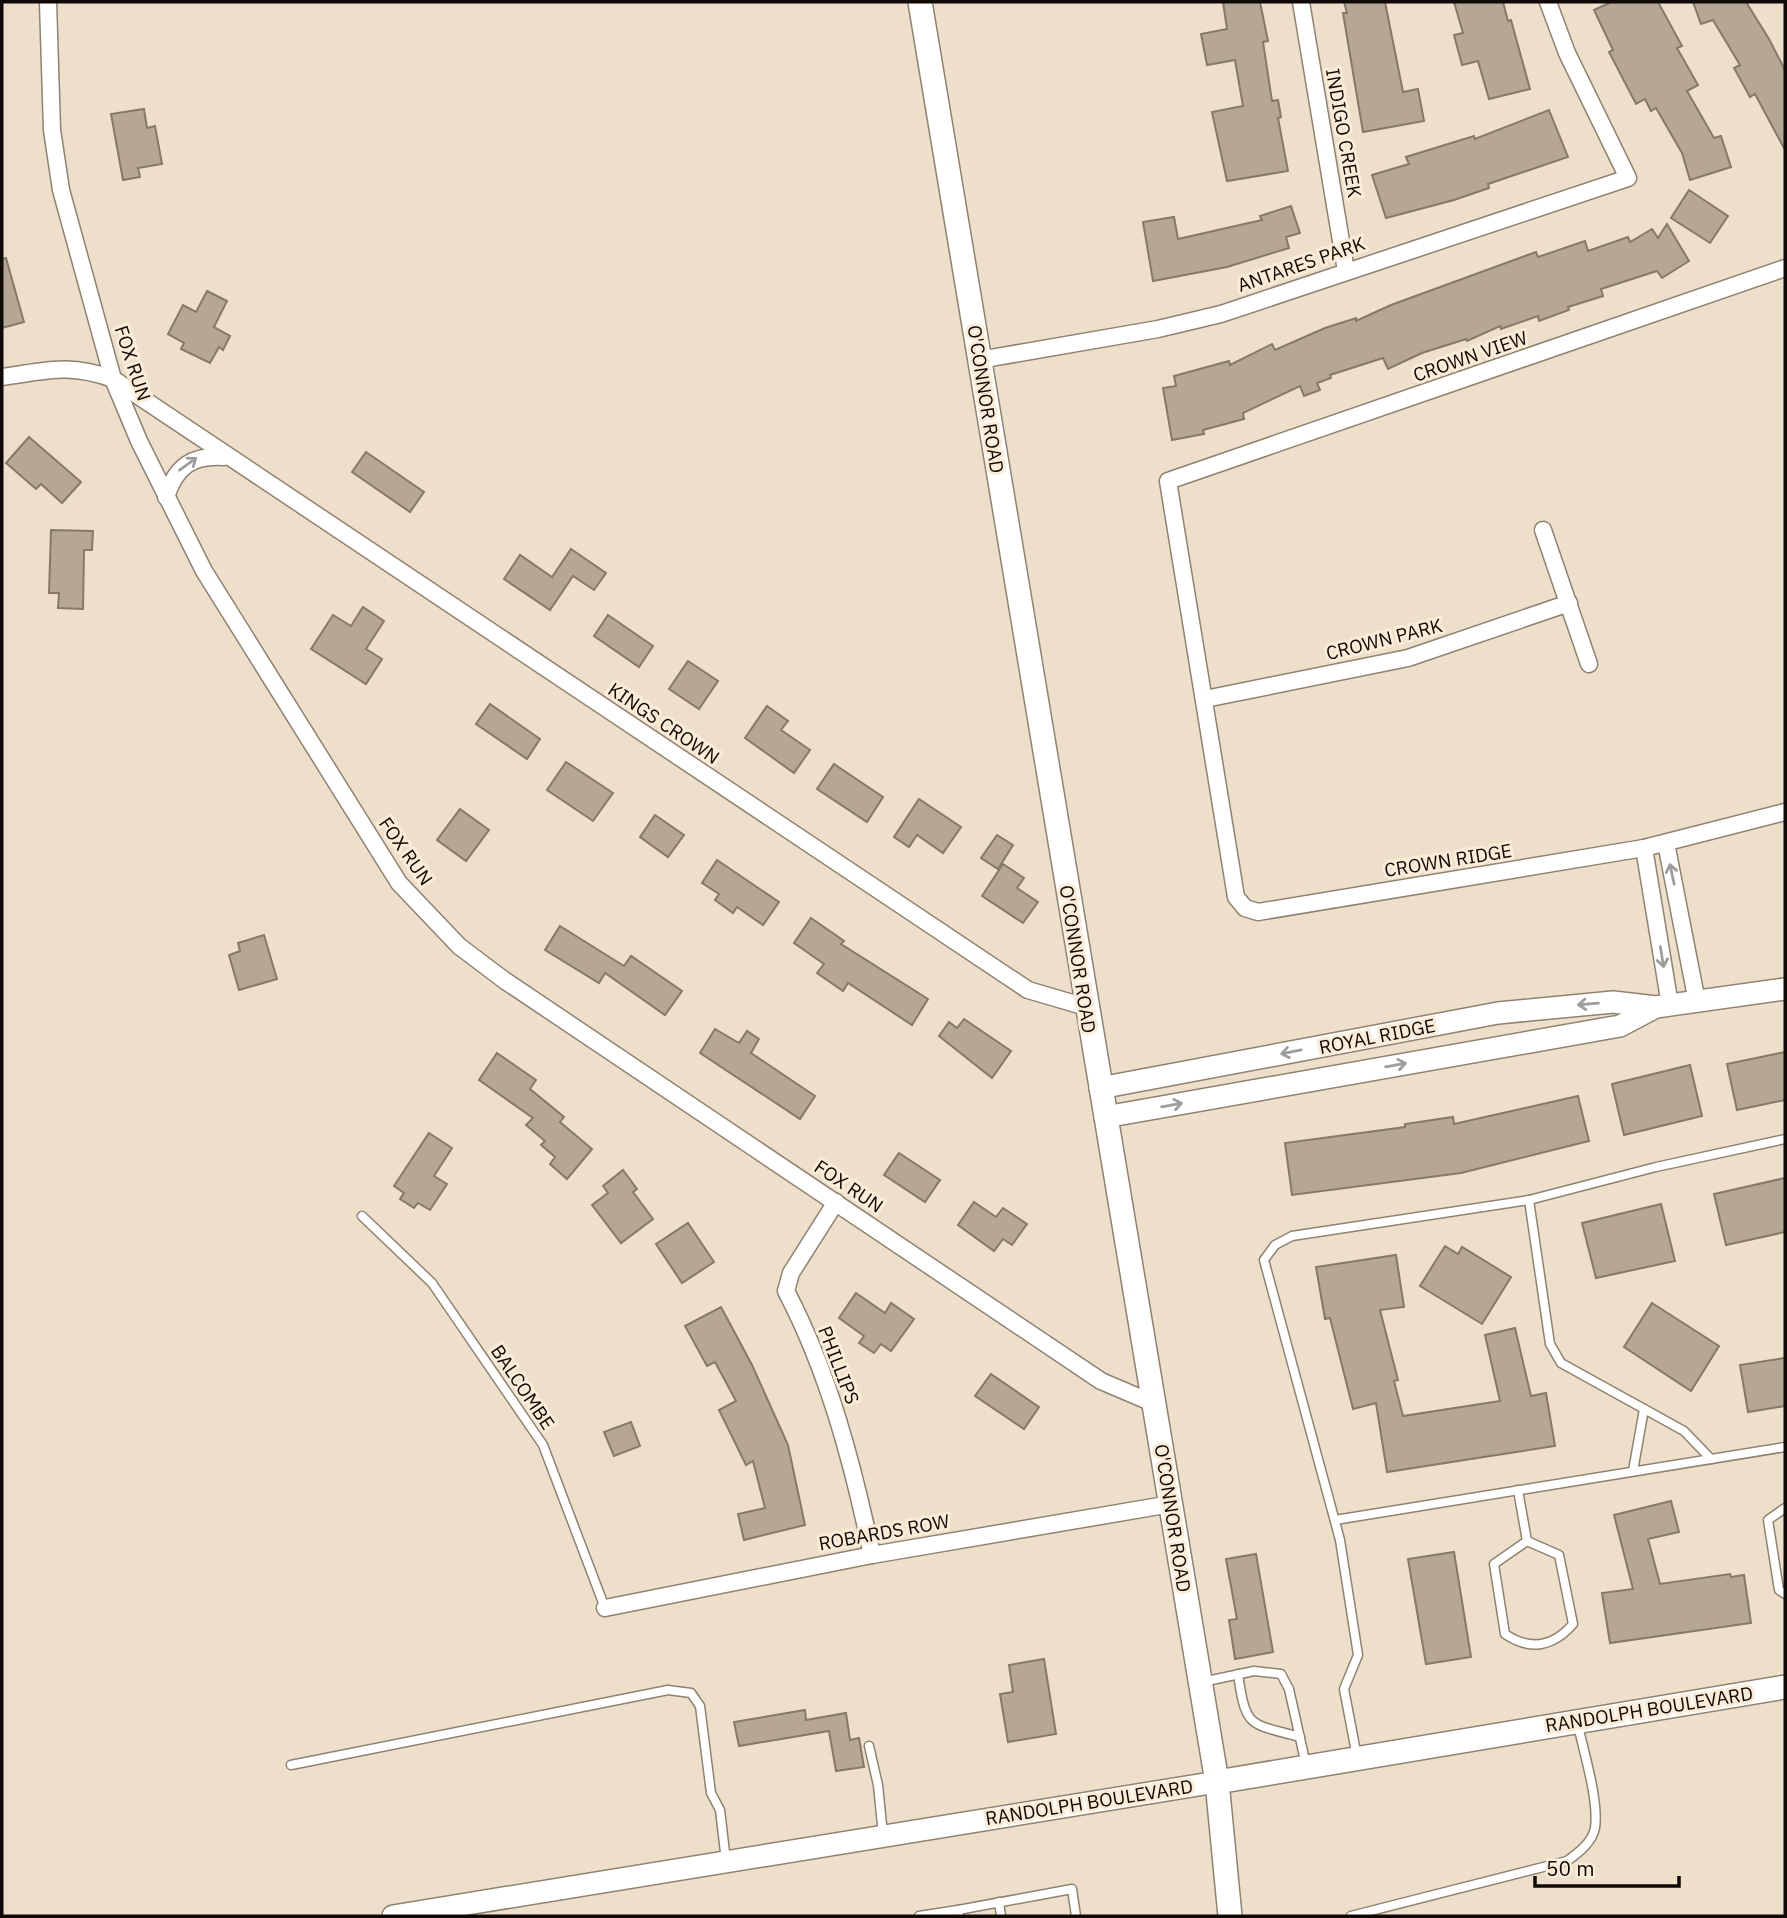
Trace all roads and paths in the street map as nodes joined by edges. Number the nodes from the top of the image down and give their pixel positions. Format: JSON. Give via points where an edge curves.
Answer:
{"nodes":[{"id":1,"x":48,"y":2,"type":"edge"},
{"id":2,"x":920,"y":2,"type":"edge"},
{"id":3,"x":1301,"y":2,"type":"edge"},
{"id":4,"x":1548,"y":2,"type":"edge"},
{"id":5,"x":1785,"y":268,"type":"edge"},
{"id":6,"x":1346,"y":271,"type":"junction"},
{"id":7,"x":979,"y":360,"type":"junction"},
{"id":8,"x":2,"y":377,"type":"edge"},
{"id":9,"x":113,"y":379,"type":"junction"},
{"id":10,"x":227,"y":457,"type":"junction"},
{"id":11,"x":166,"y":497,"type":"junction"},
{"id":12,"x":1544,"y":530,"type":"dead end"},
{"id":13,"x":1569,"y":603,"type":"junction"},
{"id":14,"x":1589,"y":664,"type":"dead end"},
{"id":15,"x":1205,"y":699,"type":"junction"},
{"id":16,"x":1785,"y":812,"type":"edge"},
{"id":17,"x":1666,"y":843,"type":"junction"},
{"id":18,"x":1644,"y":848,"type":"junction"},
{"id":19,"x":1785,"y":989,"type":"edge"},
{"id":20,"x":1697,"y":1002,"type":"junction"},
{"id":21,"x":1663,"y":1006,"type":"junction"},
{"id":22,"x":1086,"y":1007,"type":"junction"},
{"id":23,"x":1100,"y":1087,"type":"junction"},
{"id":24,"x":1105,"y":1117,"type":"junction"},
{"id":25,"x":1785,"y":1139,"type":"edge"},
{"id":26,"x":1529,"y":1199,"type":"junction"},
{"id":27,"x":836,"y":1202,"type":"junction"},
{"id":28,"x":362,"y":1216,"type":"dead end"},
{"id":29,"x":1155,"y":1404,"type":"junction"},
{"id":30,"x":1644,"y":1409,"type":"junction"},
{"id":31,"x":1785,"y":1447,"type":"edge"},
{"id":32,"x":1711,"y":1459,"type":"junction"},
{"id":33,"x":1633,"y":1471,"type":"junction"},
{"id":34,"x":1518,"y":1490,"type":"junction"},
{"id":35,"x":1171,"y":1504,"type":"junction"},
{"id":36,"x":1785,"y":1508,"type":"edge"},
{"id":37,"x":1335,"y":1520,"type":"junction"},
{"id":38,"x":1527,"y":1541,"type":"junction"},
{"id":39,"x":872,"y":1555,"type":"junction"},
{"id":40,"x":1785,"y":1594,"type":"edge"},
{"id":41,"x":605,"y":1608,"type":"joint"},
{"id":42,"x":1238,"y":1674,"type":"junction"},
{"id":43,"x":1201,"y":1683,"type":"junction"},
{"id":44,"x":1785,"y":1687,"type":"edge"},
{"id":45,"x":1577,"y":1721,"type":"junction"},
{"id":46,"x":1300,"y":1737,"type":"junction"},
{"id":47,"x":869,"y":1746,"type":"dead end"},
{"id":48,"x":1357,"y":1757,"type":"junction"},
{"id":49,"x":291,"y":1765,"type":"dead end"},
{"id":50,"x":1306,"y":1765,"type":"junction"},
{"id":51,"x":1217,"y":1782,"type":"junction"},
{"id":52,"x":883,"y":1835,"type":"junction"},
{"id":53,"x":726,"y":1861,"type":"junction"},
{"id":54,"x":999,"y":1902,"type":"junction"},
{"id":55,"x":958,"y":1913,"type":"edge"},
{"id":56,"x":393,"y":1916,"type":"edge"},
{"id":57,"x":919,"y":1916,"type":"edge"},
{"id":58,"x":1001,"y":1916,"type":"edge"},
{"id":59,"x":1076,"y":1916,"type":"edge"},
{"id":60,"x":1230,"y":1916,"type":"edge"},
{"id":61,"x":1351,"y":1916,"type":"edge"}],
"edges":[{"from":1,"to":9,"type":"street","name":"FOX RUN","via":[[52,130],[61,190]]},
{"from":2,"to":7,"type":"main road","name":"O'CONNOR ROAD"},
{"from":3,"to":6,"type":"street","name":"INDIGO CREEK"},
{"from":4,"to":6,"type":"street","name":"ANTARES PARK","via":[[1567,53],[1629,178]]},
{"from":5,"to":15,"type":"street","name":"CROWN VIEW","via":[[1168,481]]},
{"from":6,"to":7,"type":"street","name":"ANTARES PARK","via":[[1221,314]]},
{"from":7,"to":22,"type":"main road","name":"O'CONNOR ROAD"},
{"from":8,"to":9,"type":"street","name":"KINGS CROWN","via":[[67,368]]},
{"from":9,"to":10,"type":"street","name":"KINGS CROWN"},
{"from":9,"to":11,"type":"street","name":"FOX RUN"},
{"from":11,"to":10,"type":"street","one_way":true,"via":[[172,481],[194,458]]},
{"from":10,"to":22,"type":"street","name":"KINGS CROWN","via":[[1028,990]]},
{"from":11,"to":27,"type":"street","name":"FOX RUN","via":[[204,571],[361,823],[427,916],[504,981]]},
{"from":12,"to":13,"type":"street"},
{"from":13,"to":14,"type":"street"},
{"from":13,"to":15,"type":"street","name":"CROWN PARK","via":[[1408,658]]},
{"from":15,"to":18,"type":"street","name":"CROWN RIDGE","via":[[1236,897],[1245,908],[1258,912]]},
{"from":16,"to":17,"type":"street","name":"CROWN RIDGE"},
{"from":17,"to":18,"type":"street","name":"CROWN RIDGE"},
{"from":20,"to":17,"type":"street","one_way":true},
{"from":18,"to":21,"type":"street","one_way":true},
{"from":19,"to":20,"type":"street","name":"ROYAL RIDGE"},
{"from":20,"to":21,"type":"street","name":"ROYAL RIDGE"},
{"from":21,"to":23,"type":"street","name":"ROYAL RIDGE","one_way":true,"via":[[1614,1002],[1498,1013]]},
{"from":24,"to":21,"type":"street","name":"ROYAL RIDGE","one_way":true,"via":[[1620,1026]]},
{"from":22,"to":23,"type":"main road","name":"O'CONNOR ROAD"},
{"from":23,"to":24,"type":"main road","name":"O'CONNOR ROAD"},
{"from":24,"to":29,"type":"main road","name":"O'CONNOR ROAD"},
{"from":25,"to":26,"type":"lane"},
{"from":26,"to":30,"type":"lane","via":[[1550,1344],[1561,1363]]},
{"from":26,"to":37,"type":"lane","via":[[1292,1236],[1275,1245],[1264,1260]]},
{"from":27,"to":29,"type":"street","name":"FOX RUN","via":[[1101,1381]]},
{"from":27,"to":39,"type":"street","name":"PHILLIPS","via":[[791,1273],[786,1291],[830,1395]]},
{"from":28,"to":41,"type":"lane","name":"BALCOMBE","via":[[432,1283],[543,1445]]},
{"from":29,"to":35,"type":"main road","name":"O'CONNOR ROAD"},
{"from":30,"to":32,"type":"lane","via":[[1684,1431]]},
{"from":30,"to":33,"type":"lane"},
{"from":31,"to":32,"type":"lane"},
{"from":32,"to":33,"type":"lane"},
{"from":33,"to":34,"type":"lane"},
{"from":34,"to":37,"type":"lane"},
{"from":34,"to":38,"type":"lane"},
{"from":35,"to":39,"type":"street","name":"ROBARDS ROW"},
{"from":35,"to":43,"type":"main road","name":"O'CONNOR ROAD"},
{"from":36,"to":40,"type":"lane","via":[[1768,1520],[1779,1590]]},
{"from":37,"to":48,"type":"lane","via":[[1358,1656],[1344,1689]]},
{"from":38,"to":38,"type":"lane","via":[[1559,1555],[1573,1624],[1551,1643],[1535,1646],[1505,1634],[1494,1564]]},
{"from":39,"to":41,"type":"street","name":"ROBARDS ROW"},
{"from":42,"to":43,"type":"lane"},
{"from":42,"to":46,"type":"lane","via":[[1243,1712],[1251,1722]]},
{"from":42,"to":46,"type":"lane","via":[[1281,1674]]},
{"from":43,"to":51,"type":"main road","name":"O'CONNOR ROAD"},
{"from":44,"to":45,"type":"main road","name":"RANDOLPH BOULEVARD"},
{"from":45,"to":48,"type":"main road","name":"RANDOLPH BOULEVARD"},
{"from":45,"to":61,"type":"lane","via":[[1594,1805],[1595,1830],[1584,1848],[1567,1861]]},
{"from":46,"to":50,"type":"lane"},
{"from":47,"to":52,"type":"lane"},
{"from":48,"to":50,"type":"main road","name":"RANDOLPH BOULEVARD"},
{"from":49,"to":53,"type":"lane","via":[[668,1690],[691,1693],[700,1706],[711,1793],[720,1810]]},
{"from":50,"to":51,"type":"main road","name":"RANDOLPH BOULEVARD"},
{"from":51,"to":52,"type":"street","name":"RANDOLPH BOULEVARD"},
{"from":51,"to":60,"type":"main road","name":"O'CONNOR ROAD"},
{"from":52,"to":53,"type":"street","name":"RANDOLPH BOULEVARD"},
{"from":53,"to":56,"type":"street","name":"RANDOLPH BOULEVARD"},
{"from":54,"to":55,"type":"lane"},
{"from":54,"to":58,"type":"lane"},
{"from":54,"to":59,"type":"lane","via":[[1072,1889]]},
{"from":55,"to":57,"type":"lane"}]}
